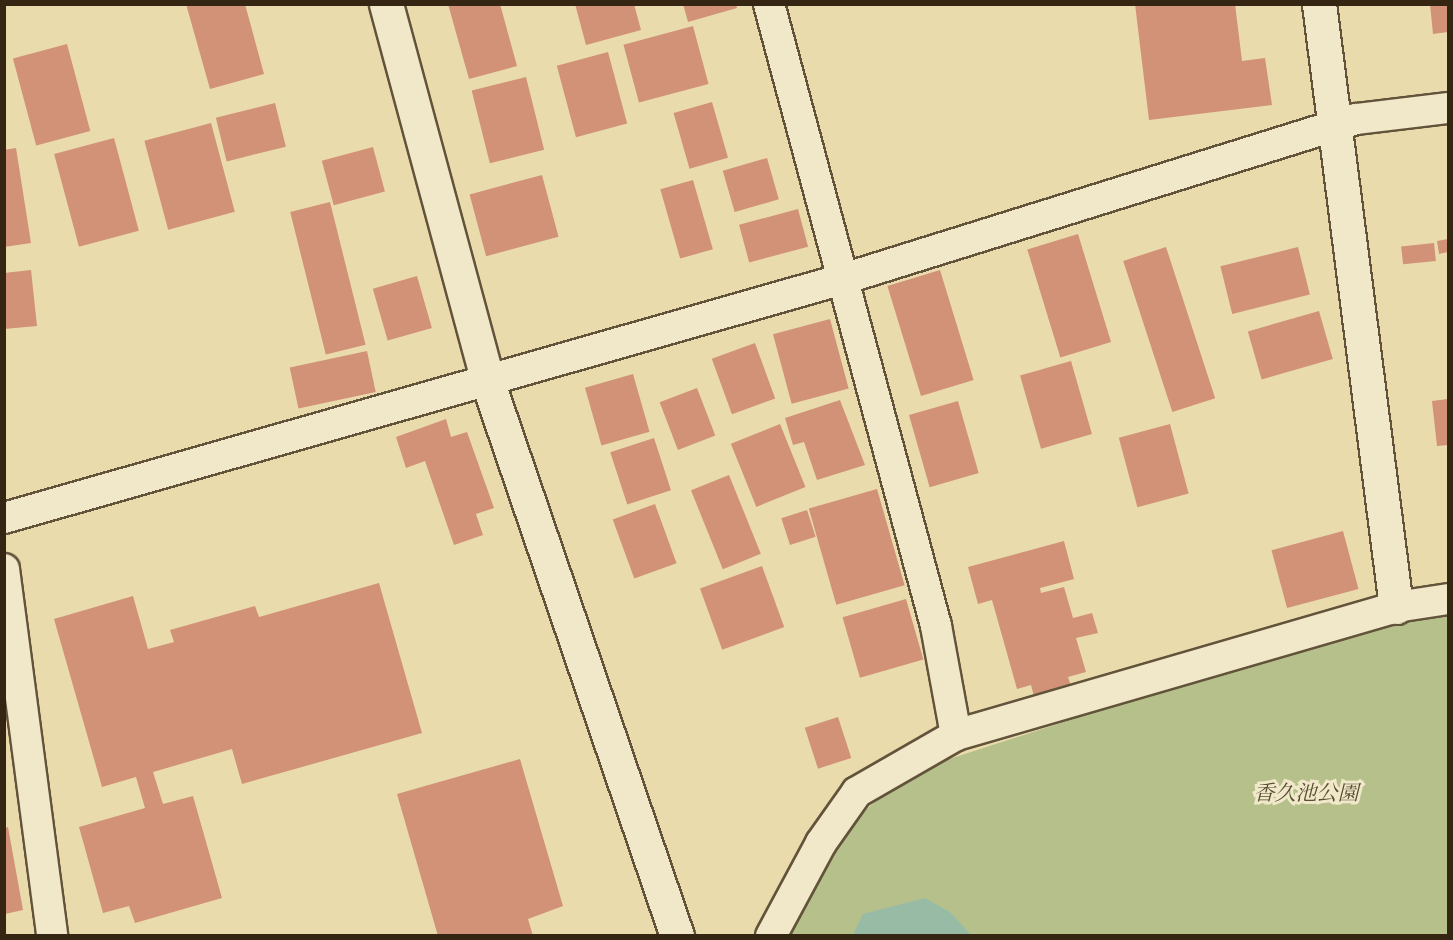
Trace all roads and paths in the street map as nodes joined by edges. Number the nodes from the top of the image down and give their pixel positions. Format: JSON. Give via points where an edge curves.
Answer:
{"nodes":[{"id":1,"x":386,"y":4,"type":"edge"},
{"id":2,"x":769,"y":4,"type":"edge"},
{"id":3,"x":1319,"y":4,"type":"edge"},
{"id":4,"x":1449,"y":108,"type":"edge"},
{"id":5,"x":1334,"y":127,"type":"junction"},
{"id":6,"x":843,"y":279,"type":"junction"},
{"id":7,"x":488,"y":383,"type":"junction"},
{"id":8,"x":4,"y":518,"type":"edge"},
{"id":9,"x":4,"y":569,"type":"edge"},
{"id":10,"x":1449,"y":599,"type":"edge"},
{"id":11,"x":1396,"y":607,"type":"junction"},
{"id":12,"x":956,"y":735,"type":"junction"},
{"id":13,"x":51,"y":936,"type":"edge"},
{"id":14,"x":677,"y":936,"type":"edge"},
{"id":15,"x":771,"y":936,"type":"edge"}],
"edges":[{"from":1,"to":7,"type":"street"},
{"from":2,"to":6,"type":"street"},
{"from":3,"to":5,"type":"street"},
{"from":4,"to":5,"type":"street","via":[[1356,119]]},
{"from":5,"to":6,"type":"street"},
{"from":5,"to":11,"type":"street"},
{"from":6,"to":7,"type":"street"},
{"from":6,"to":12,"type":"street","via":[[936,626]]},
{"from":7,"to":8,"type":"street"},
{"from":7,"to":14,"type":"street"},
{"from":9,"to":13,"type":"street"},
{"from":10,"to":11,"type":"street"},
{"from":11,"to":12,"type":"street"},
{"from":12,"to":15,"type":"street","via":[[857,792],[821,843]]}]}
